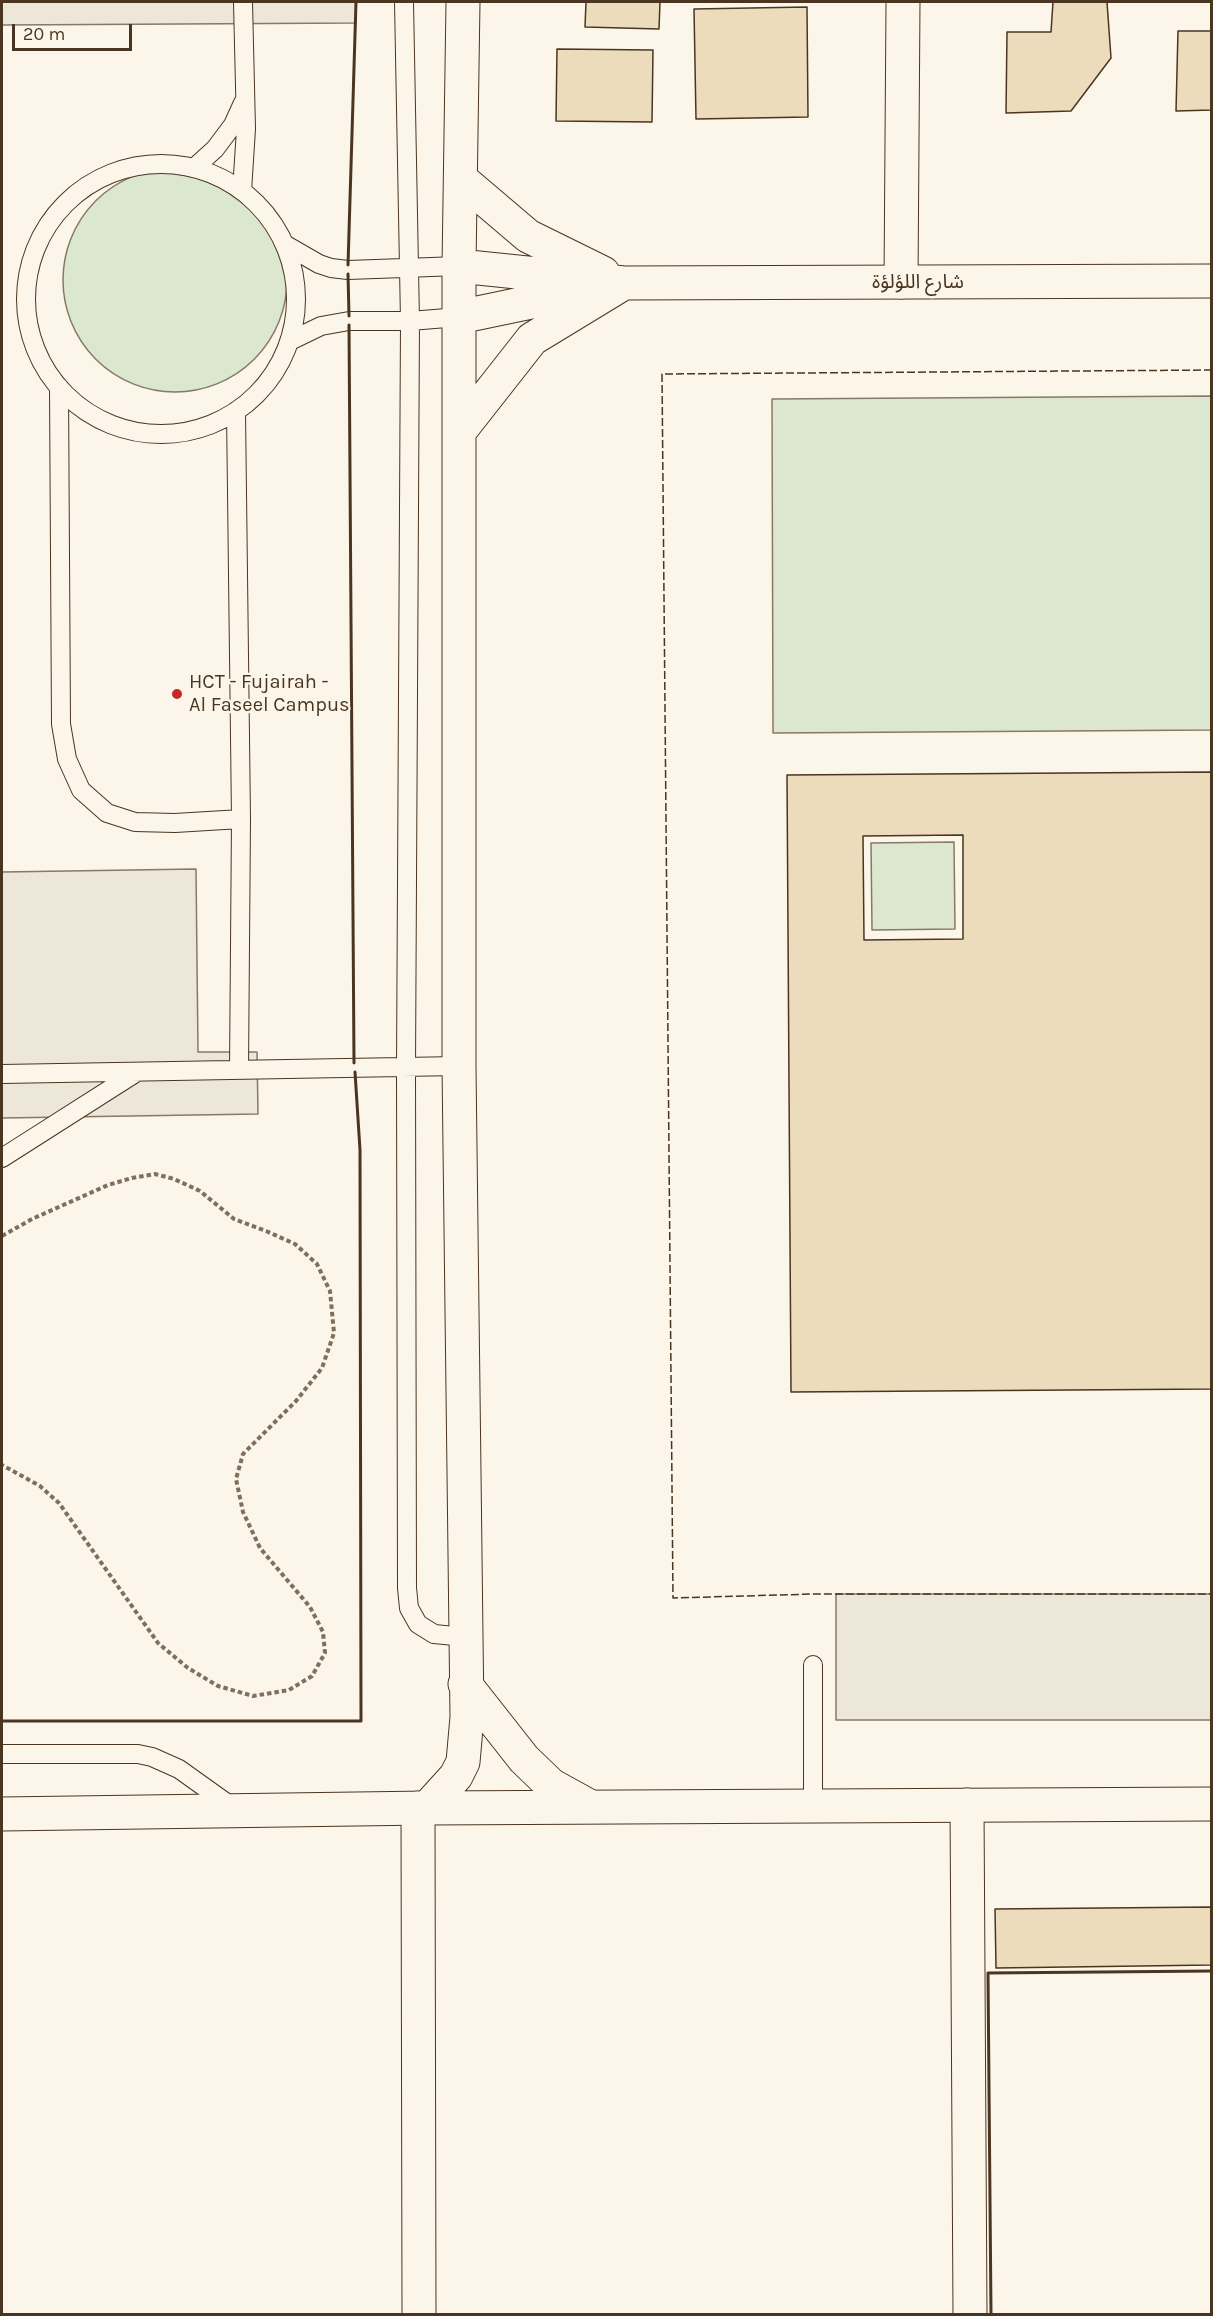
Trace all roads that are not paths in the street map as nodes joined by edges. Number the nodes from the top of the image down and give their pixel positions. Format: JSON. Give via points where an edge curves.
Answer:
{"nodes":[{"id":1,"x":243,"y":2,"type":"edge"},
{"id":2,"x":404,"y":2,"type":"edge"},
{"id":3,"x":463,"y":2,"type":"edge"},
{"id":4,"x":903,"y":2,"type":"edge"},
{"id":5,"x":244,"y":98,"type":"junction"},
{"id":6,"x":194,"y":168,"type":"junction"},
{"id":7,"x":461,"y":179,"type":"junction"},
{"id":8,"x":242,"y":191,"type":"junction"},
{"id":9,"x":286,"y":245,"type":"junction"},
{"id":10,"x":459,"y":266,"type":"junction"},
{"id":11,"x":408,"y":268,"type":"junction"},
{"id":12,"x":1212,"y":281,"type":"edge"},
{"id":13,"x":901,"y":282,"type":"junction"},
{"id":14,"x":624,"y":283,"type":"junction"},
{"id":15,"x":459,"y":317,"type":"junction"},
{"id":16,"x":410,"y":321,"type":"junction"},
{"id":17,"x":290,"y":341,"type":"junction"},
{"id":18,"x":59,"y":387,"type":"junction"},
{"id":19,"x":236,"y":411,"type":"junction"},
{"id":20,"x":459,"y":432,"type":"junction"},
{"id":21,"x":241,"y":819,"type":"junction"},
{"id":22,"x":459,"y":1066,"type":"junction"},
{"id":23,"x":406,"y":1067,"type":"junction"},
{"id":24,"x":238,"y":1070,"type":"junction"},
{"id":25,"x":138,"y":1071,"type":"junction"},
{"id":26,"x":2,"y":1074,"type":"edge"},
{"id":27,"x":2,"y":1158,"type":"edge"},
{"id":28,"x":465,"y":1637,"type":"junction"},
{"id":29,"x":813,"y":1665,"type":"dead end"},
{"id":30,"x":465,"y":1684,"type":"junction"},
{"id":31,"x":2,"y":1754,"type":"edge"},
{"id":32,"x":1212,"y":1804,"type":"edge"},
{"id":33,"x":967,"y":1805,"type":"junction"},
{"id":34,"x":813,"y":1806,"type":"junction"},
{"id":35,"x":422,"y":1808,"type":"junction"},
{"id":36,"x":593,"y":1808,"type":"junction"},
{"id":37,"x":236,"y":1810,"type":"junction"},
{"id":38,"x":2,"y":1814,"type":"edge"},
{"id":39,"x":419,"y":2314,"type":"edge"},
{"id":40,"x":969,"y":2314,"type":"edge"}],
"edges":[{"from":1,"to":5,"type":"lane"},
{"from":2,"to":11,"type":"lane"},
{"from":3,"to":7,"type":"street"},
{"from":4,"to":13,"type":"street"},
{"from":5,"to":6,"type":"lane","via":[[232,125]]},
{"from":5,"to":8,"type":"lane"},
{"from":6,"to":8,"type":"lane"},
{"from":6,"to":18,"type":"lane","via":[[149,165],[105,176],[67,202],[52,219],[32,260],[26,305],[36,349]]},
{"from":7,"to":10,"type":"street"},
{"from":7,"to":14,"type":"street","via":[[528,236]]},
{"from":8,"to":9,"type":"lane","via":[[267,215]]},
{"from":9,"to":11,"type":"lane","via":[[331,268]]},
{"from":9,"to":17,"type":"lane","via":[[296,292]]},
{"from":10,"to":11,"type":"lane"},
{"from":10,"to":14,"type":"street","name":"شارع اللؤلؤة"},
{"from":10,"to":15,"type":"street"},
{"from":11,"to":16,"type":"lane"},
{"from":12,"to":13,"type":"street","name":"شارع اللؤلؤة"},
{"from":13,"to":14,"type":"street","name":"شارع اللؤلؤة"},
{"from":14,"to":15,"type":"street","name":"شارع اللؤلؤة"},
{"from":14,"to":20,"type":"street","via":[[532,339]]},
{"from":15,"to":16,"type":"lane"},
{"from":15,"to":20,"type":"street"},
{"from":16,"to":17,"type":"lane","via":[[335,323]]},
{"from":16,"to":23,"type":"lane"},
{"from":17,"to":19,"type":"lane","via":[[269,380]]},
{"from":18,"to":19,"type":"lane","via":[[97,418],[143,432],[192,430]]},
{"from":18,"to":21,"type":"lane","via":[[61,724],[67,759],[81,790],[107,813],[135,822]]},
{"from":19,"to":21,"type":"lane"},
{"from":20,"to":22,"type":"street"},
{"from":21,"to":24,"type":"lane"},
{"from":22,"to":23,"type":"lane"},
{"from":22,"to":28,"type":"street"},
{"from":23,"to":24,"type":"lane"},
{"from":23,"to":28,"type":"lane","via":[[409,1608],[418,1624],[434,1634]]},
{"from":24,"to":25,"type":"lane"},
{"from":25,"to":26,"type":"lane"},
{"from":25,"to":27,"type":"lane"},
{"from":28,"to":30,"type":"street"},
{"from":29,"to":34,"type":"lane"},
{"from":30,"to":35,"type":"street","via":[[463,1762],[456,1776]]},
{"from":30,"to":36,"type":"street","via":[[524,1759],[551,1785]]},
{"from":31,"to":37,"type":"lane","via":[[152,1757],[179,1769]]},
{"from":32,"to":33,"type":"street"},
{"from":33,"to":34,"type":"street"},
{"from":33,"to":40,"type":"street"},
{"from":34,"to":36,"type":"street"},
{"from":35,"to":36,"type":"street"},
{"from":35,"to":37,"type":"street"},
{"from":35,"to":39,"type":"street"},
{"from":37,"to":38,"type":"street"}]}
